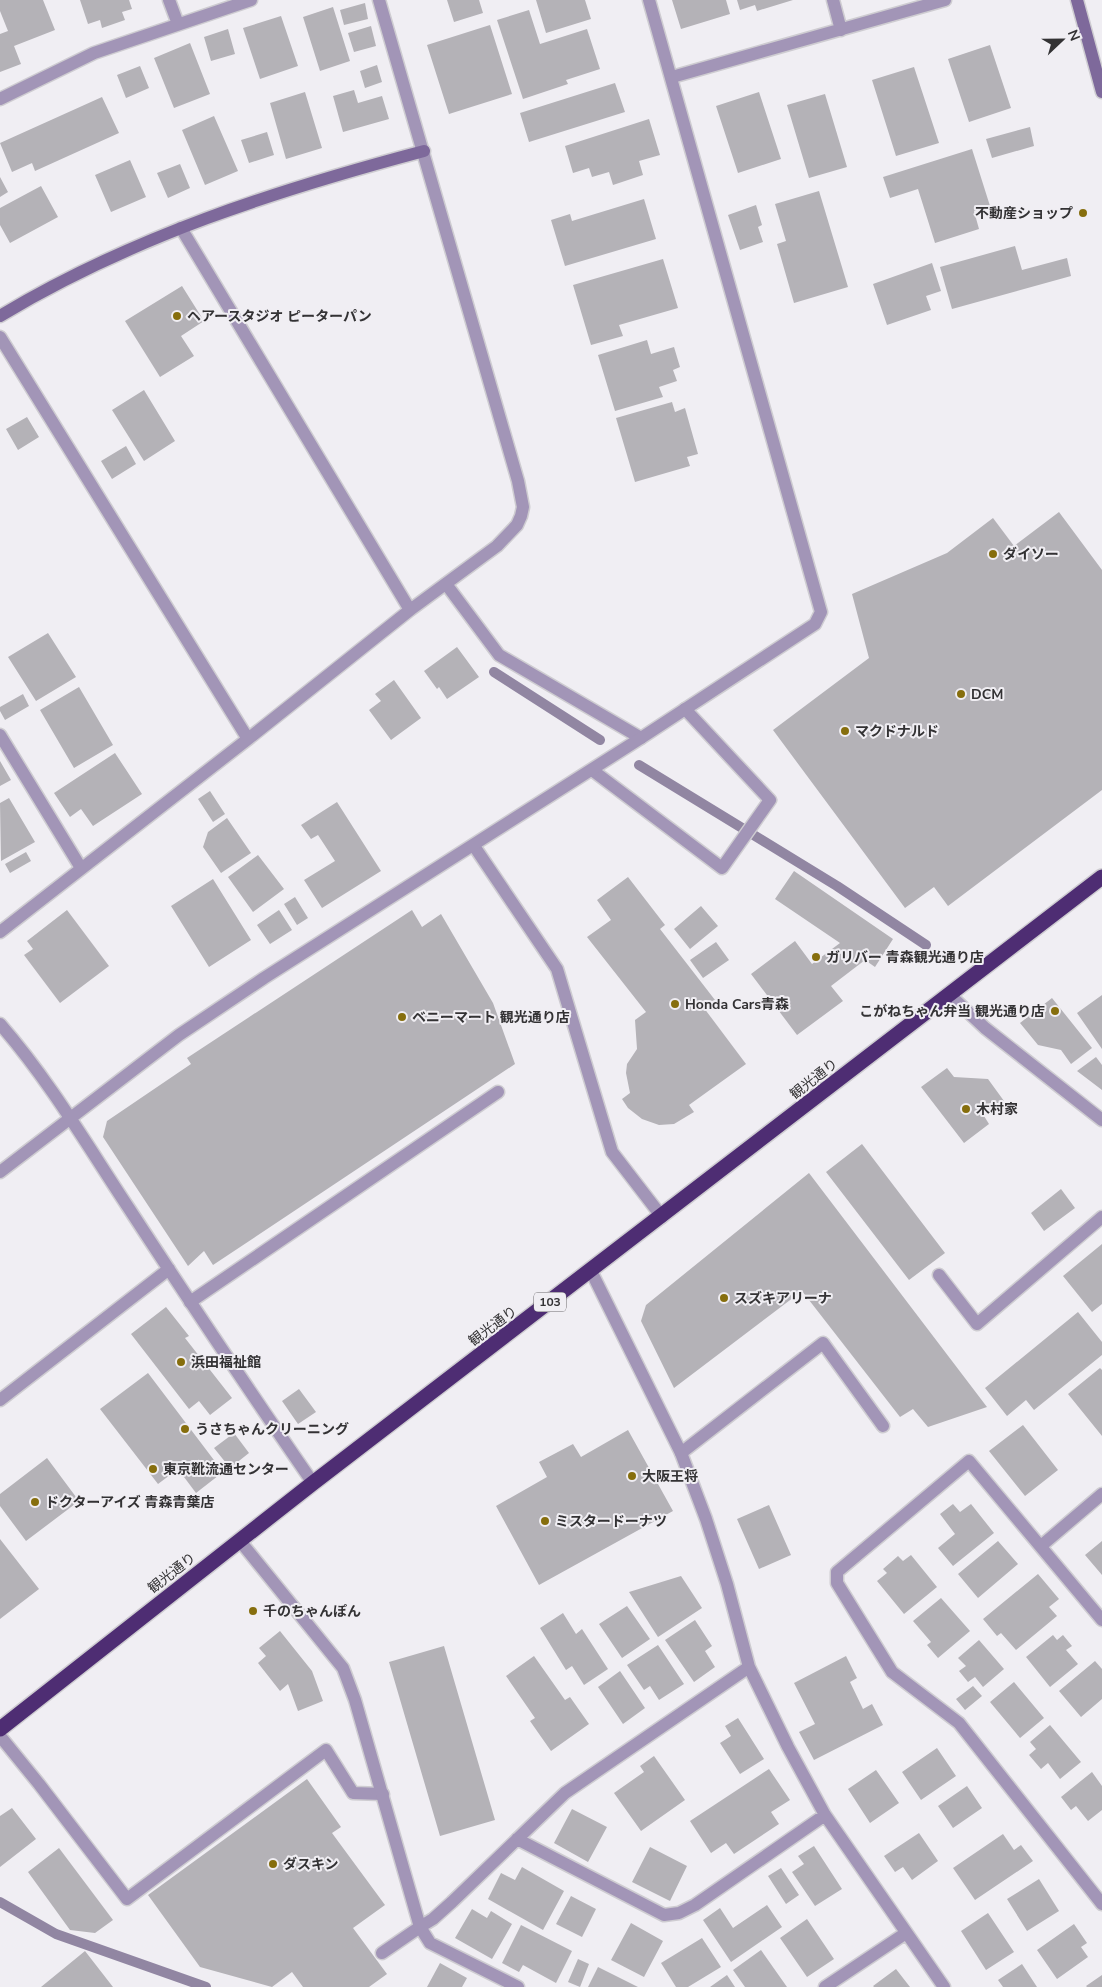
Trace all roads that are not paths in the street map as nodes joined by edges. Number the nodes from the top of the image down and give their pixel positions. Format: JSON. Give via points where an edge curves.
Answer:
{"nodes":[{"id":1,"x":169,"y":0,"type":"edge"},
{"id":2,"x":251,"y":0,"type":"edge"},
{"id":3,"x":379,"y":0,"type":"edge"},
{"id":4,"x":649,"y":0,"type":"edge"},
{"id":5,"x":833,"y":0,"type":"edge"},
{"id":6,"x":946,"y":0,"type":"edge"},
{"id":7,"x":1077,"y":0,"type":"edge"},
{"id":8,"x":178,"y":24,"type":"junction"},
{"id":9,"x":841,"y":30,"type":"junction"},
{"id":10,"x":672,"y":77,"type":"junction"},
{"id":11,"x":1102,"y":92,"type":"edge"},
{"id":12,"x":0,"y":99,"type":"edge"},
{"id":13,"x":424,"y":151,"type":"junction"},
{"id":14,"x":181,"y":228,"type":"junction"},
{"id":15,"x":0,"y":316,"type":"edge"},
{"id":16,"x":0,"y":337,"type":"edge"},
{"id":17,"x":446,"y":584,"type":"junction"},
{"id":18,"x":410,"y":610,"type":"junction"},
{"id":19,"x":686,"y":709,"type":"junction"},
{"id":20,"x":0,"y":735,"type":"edge"},
{"id":21,"x":641,"y":738,"type":"junction"},
{"id":22,"x":248,"y":739,"type":"junction"},
{"id":23,"x":592,"y":770,"type":"junction"},
{"id":24,"x":474,"y":846,"type":"junction"},
{"id":25,"x":82,"y":868,"type":"junction"},
{"id":26,"x":1102,"y":877,"type":"edge"},
{"id":27,"x":0,"y":932,"type":"edge"},
{"id":28,"x":950,"y":995,"type":"junction"},
{"id":29,"x":0,"y":1024,"type":"edge"},
{"id":30,"x":498,"y":1092,"type":"dead end"},
{"id":31,"x":70,"y":1118,"type":"junction"},
{"id":32,"x":1102,"y":1120,"type":"edge"},
{"id":33,"x":0,"y":1172,"type":"edge"},
{"id":34,"x":1102,"y":1216,"type":"edge"},
{"id":35,"x":662,"y":1217,"type":"junction"},
{"id":36,"x":169,"y":1269,"type":"junction"},
{"id":37,"x":592,"y":1271,"type":"junction"},
{"id":38,"x":939,"y":1275,"type":"dead end"},
{"id":39,"x":190,"y":1302,"type":"junction"},
{"id":40,"x":0,"y":1400,"type":"edge"},
{"id":41,"x":883,"y":1426,"type":"dead end"},
{"id":42,"x":681,"y":1453,"type":"junction"},
{"id":43,"x":314,"y":1483,"type":"junction"},
{"id":44,"x":1102,"y":1494,"type":"edge"},
{"id":45,"x":240,"y":1541,"type":"junction"},
{"id":46,"x":1041,"y":1546,"type":"junction"},
{"id":47,"x":1102,"y":1620,"type":"edge"},
{"id":48,"x":749,"y":1667,"type":"junction"},
{"id":49,"x":0,"y":1729,"type":"edge"},
{"id":50,"x":0,"y":1736,"type":"edge"},
{"id":51,"x":383,"y":1794,"type":"junction"},
{"id":52,"x":825,"y":1815,"type":"junction"},
{"id":53,"x":517,"y":1839,"type":"junction"},
{"id":54,"x":1102,"y":1904,"type":"edge"},
{"id":55,"x":420,"y":1927,"type":"junction"},
{"id":56,"x":906,"y":1932,"type":"junction"},
{"id":57,"x":382,"y":1953,"type":"dead end"},
{"id":58,"x":518,"y":1987,"type":"edge"},
{"id":59,"x":825,"y":1987,"type":"edge"},
{"id":60,"x":944,"y":1987,"type":"edge"}],
"edges":[{"from":1,"to":8,"type":"street"},
{"from":2,"to":8,"type":"street"},
{"from":3,"to":13,"type":"street"},
{"from":4,"to":10,"type":"street"},
{"from":5,"to":9,"type":"street"},
{"from":6,"to":9,"type":"street"},
{"from":7,"to":11,"type":"street"},
{"from":8,"to":12,"type":"street","via":[[94,53]]},
{"from":9,"to":10,"type":"street"},
{"from":10,"to":19,"type":"street","via":[[821,612],[815,624]]},
{"from":13,"to":14,"type":"street","via":[[321,179]]},
{"from":13,"to":17,"type":"street","via":[[523,506],[511,533]]},
{"from":14,"to":15,"type":"street","via":[[69,278]]},
{"from":14,"to":18,"type":"street"},
{"from":16,"to":22,"type":"street"},
{"from":17,"to":18,"type":"street"},
{"from":17,"to":21,"type":"street","via":[[500,655]]},
{"from":18,"to":22,"type":"street"},
{"from":19,"to":21,"type":"street"},
{"from":19,"to":23,"type":"street","via":[[770,800],[722,868]]},
{"from":20,"to":25,"type":"street"},
{"from":21,"to":23,"type":"street"},
{"from":22,"to":25,"type":"street"},
{"from":23,"to":24,"type":"street"},
{"from":24,"to":31,"type":"street","via":[[179,1035]]},
{"from":24,"to":35,"type":"street","via":[[557,969],[612,1152]]},
{"from":25,"to":27,"type":"street"},
{"from":26,"to":28,"type":"highway","name":"観光通り","number":"103"},
{"from":28,"to":32,"type":"street","via":[[985,1028]]},
{"from":28,"to":35,"type":"highway","name":"観光通り","number":"103"},
{"from":29,"to":31,"type":"street"},
{"from":30,"to":39,"type":"street"},
{"from":31,"to":33,"type":"street"},
{"from":31,"to":36,"type":"street"},
{"from":34,"to":38,"type":"street","via":[[977,1324]]},
{"from":35,"to":37,"type":"highway","name":"観光通り","number":"103"},
{"from":36,"to":39,"type":"street"},
{"from":36,"to":40,"type":"street"},
{"from":37,"to":42,"type":"street"},
{"from":37,"to":43,"type":"highway","name":"観光通り","number":"103"},
{"from":39,"to":43,"type":"street"},
{"from":41,"to":42,"type":"street","via":[[823,1343]]},
{"from":42,"to":48,"type":"street","via":[[727,1584]]},
{"from":43,"to":45,"type":"highway","name":"観光通り","number":"103"},
{"from":44,"to":46,"type":"street"},
{"from":45,"to":49,"type":"highway","name":"観光通り","number":"103"},
{"from":45,"to":51,"type":"street","via":[[343,1668]]},
{"from":46,"to":47,"type":"street"},
{"from":46,"to":54,"type":"street","via":[[969,1461],[837,1572],[837,1583],[892,1672],[959,1723]]},
{"from":48,"to":52,"type":"street"},
{"from":48,"to":53,"type":"street","via":[[565,1793]]},
{"from":50,"to":51,"type":"street","via":[[127,1899],[326,1750],[353,1793]]},
{"from":51,"to":55,"type":"street"},
{"from":52,"to":53,"type":"street","via":[[695,1905],[679,1913],[664,1915]]},
{"from":52,"to":56,"type":"street"},
{"from":53,"to":55,"type":"street","via":[[452,1902]]},
{"from":55,"to":57,"type":"street"},
{"from":55,"to":58,"type":"street","via":[[430,1943]]},
{"from":56,"to":59,"type":"street"},
{"from":56,"to":60,"type":"street"}]}
